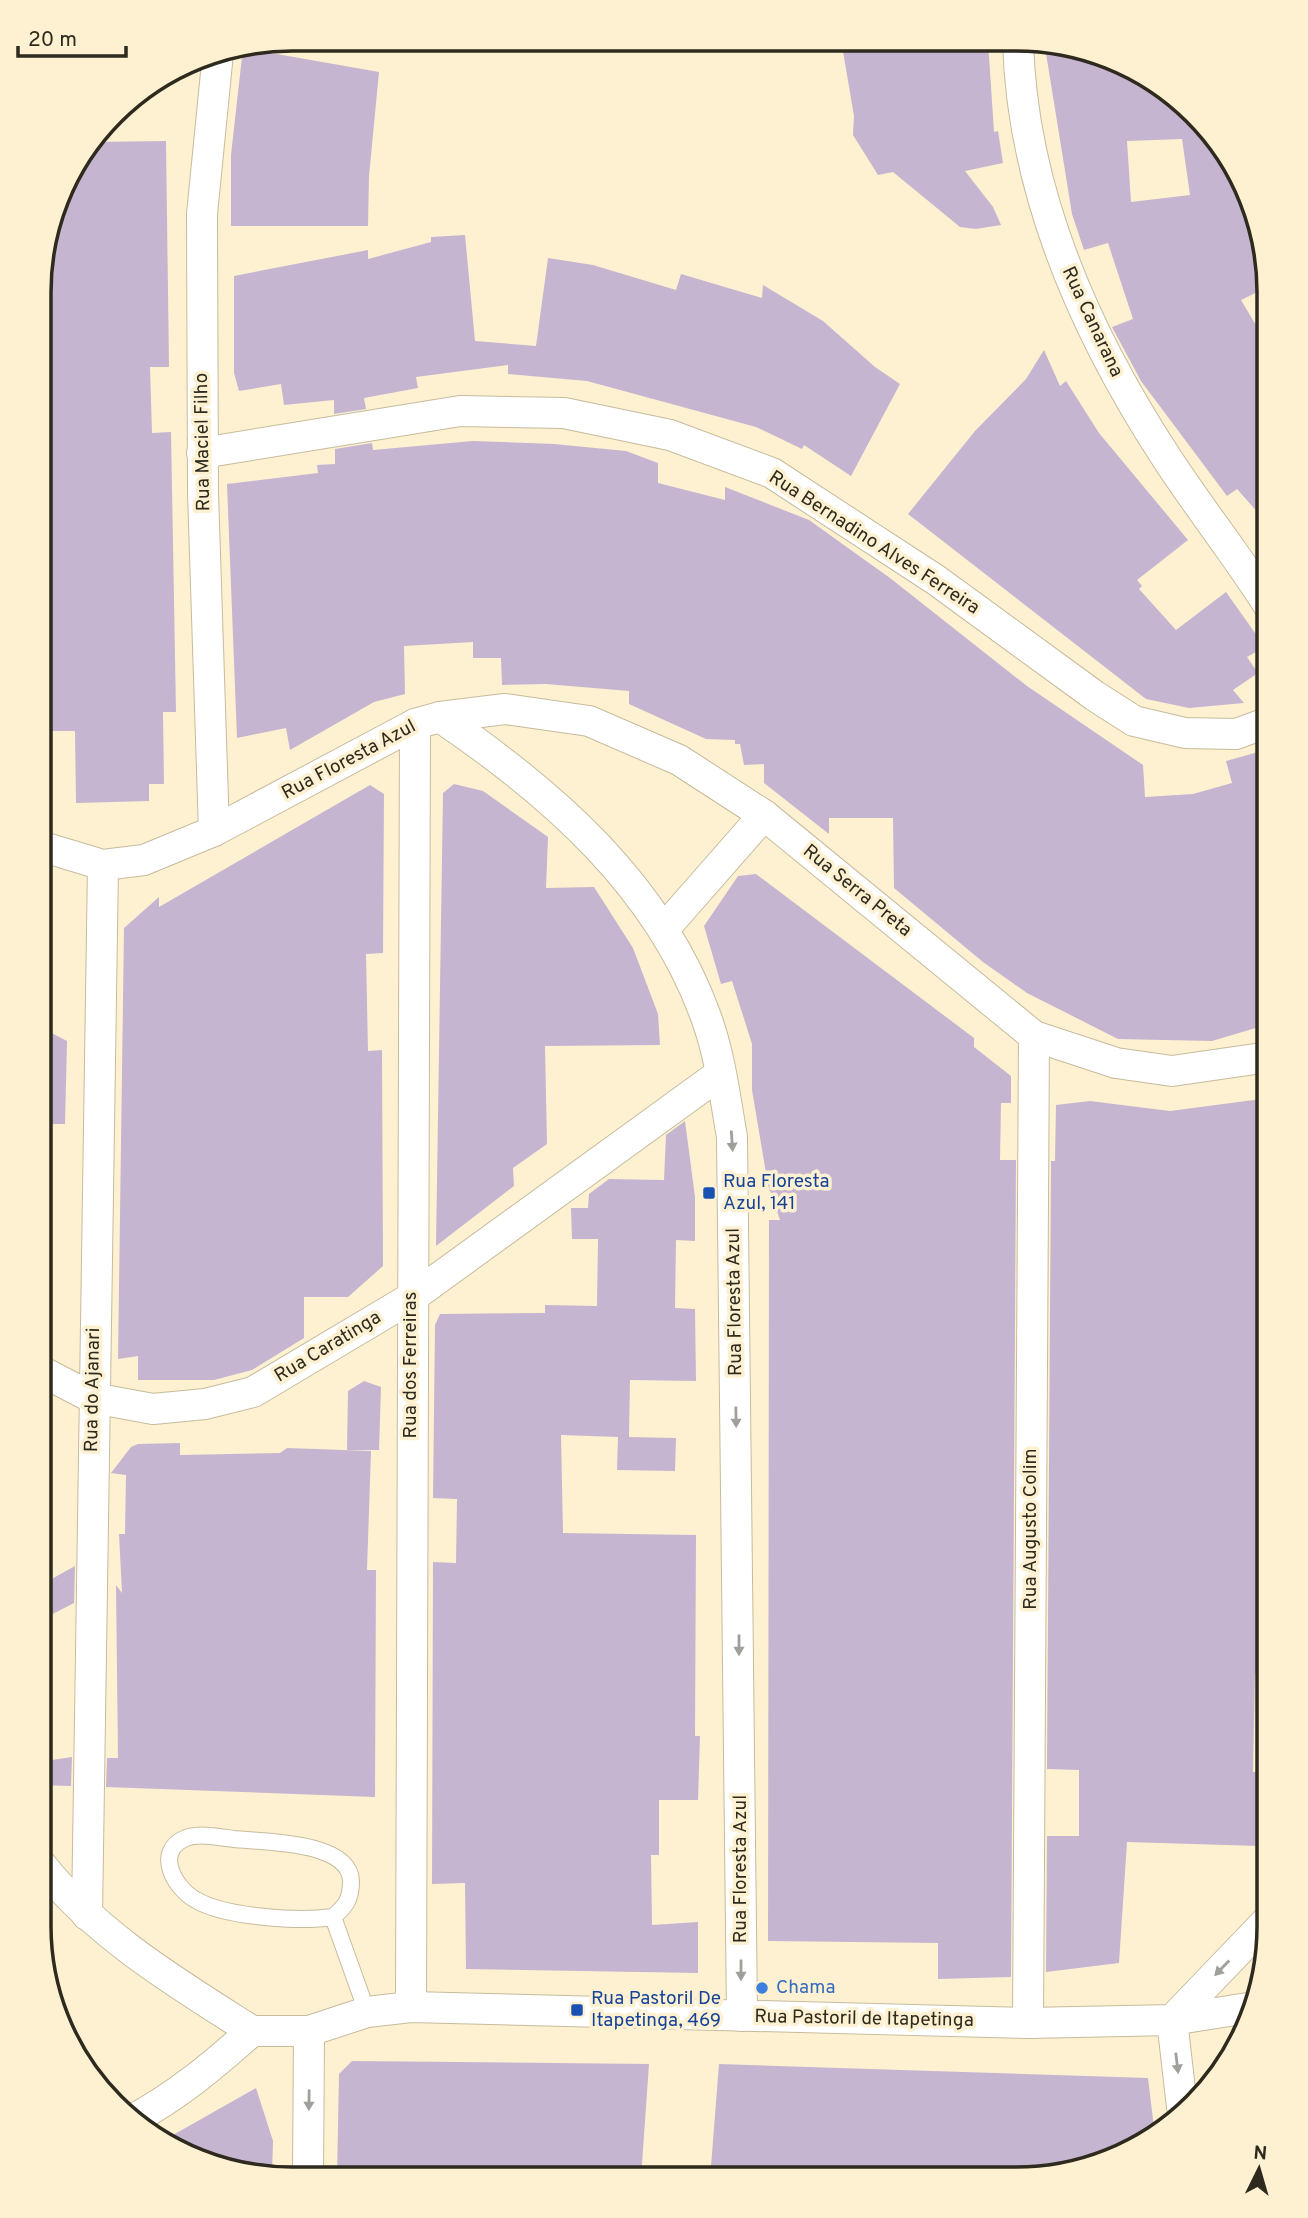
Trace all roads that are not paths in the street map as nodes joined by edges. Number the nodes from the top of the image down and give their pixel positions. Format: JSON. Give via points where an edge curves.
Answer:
{"nodes":[{"id":1,"x":1019,"y":51,"type":"edge"},
{"id":2,"x":217,"y":63,"type":"edge"},
{"id":3,"x":202,"y":453,"type":"junction"},
{"id":4,"x":1257,"y":589,"type":"edge"},
{"id":5,"x":428,"y":720,"type":"junction"},
{"id":6,"x":1257,"y":726,"type":"edge"},
{"id":7,"x":764,"y":816,"type":"junction"},
{"id":8,"x":214,"y":831,"type":"junction"},
{"id":9,"x":51,"y":849,"type":"edge"},
{"id":10,"x":103,"y":865,"type":"junction"},
{"id":11,"x":664,"y":929,"type":"junction"},
{"id":12,"x":1034,"y":1036,"type":"junction"},
{"id":13,"x":1257,"y":1059,"type":"edge"},
{"id":14,"x":720,"y":1074,"type":"junction"},
{"id":15,"x":411,"y":1298,"type":"junction"},
{"id":16,"x":51,"y":1376,"type":"edge"},
{"id":17,"x":93,"y":1398,"type":"junction"},
{"id":18,"x":51,"y":1877,"type":"edge"},
{"id":19,"x":87,"y":1915,"type":"junction"},
{"id":20,"x":333,"y":1917,"type":"junction"},
{"id":21,"x":1257,"y":1931,"type":"edge"},
{"id":22,"x":411,"y":2007,"type":"junction"},
{"id":23,"x":1242,"y":2009,"type":"edge"},
{"id":24,"x":367,"y":2012,"type":"junction"},
{"id":25,"x":742,"y":2016,"type":"junction"},
{"id":26,"x":1172,"y":2020,"type":"junction"},
{"id":27,"x":1028,"y":2023,"type":"junction"},
{"id":28,"x":252,"y":2031,"type":"junction"},
{"id":29,"x":309,"y":2031,"type":"junction"},
{"id":30,"x":1181,"y":2101,"type":"edge"},
{"id":31,"x":142,"y":2115,"type":"edge"},
{"id":32,"x":308,"y":2167,"type":"edge"}],
"edges":[{"from":1,"to":4,"type":"street","name":"Rua Canarana","via":[[1034,162],[1061,256],[1103,354],[1166,457]]},
{"from":2,"to":3,"type":"street","name":"Rua Maciel Filho","via":[[202,214]]},
{"from":3,"to":6,"type":"street","name":"Rua Bernadino Alves Ferreira","via":[[460,411],[564,413],[670,435],[772,473],[936,580],[1134,722],[1185,733],[1236,734]]},
{"from":3,"to":8,"type":"street","name":"Rua Maciel Filho"},
{"from":5,"to":7,"type":"street","name":"Rua Serra Preta","via":[[505,709],[589,721],[679,760]]},
{"from":5,"to":8,"type":"street","name":"Rua Floresta Azul"},
{"from":5,"to":11,"type":"street","name":"Rua Floresta Azul","via":[[499,757],[611,857]]},
{"from":5,"to":15,"type":"street","name":"Rua dos Ferreiras"},
{"from":7,"to":11,"type":"street"},
{"from":7,"to":12,"type":"street","name":"Rua Serra Preta"},
{"from":8,"to":10,"type":"street","name":"Rua Floresta Azul","via":[[144,860]]},
{"from":9,"to":10,"type":"street","name":"Rua Floresta Azul"},
{"from":10,"to":17,"type":"street","name":"Rua do Ajanari"},
{"from":11,"to":14,"type":"street","name":"Rua Floresta Azul","via":[[706,1017]]},
{"from":12,"to":13,"type":"street","name":"Rua Serra Preta","via":[[1116,1063],[1172,1071]]},
{"from":12,"to":27,"type":"street","name":"Rua Augusto Colim"},
{"from":14,"to":15,"type":"street","name":"Rua Caratinga"},
{"from":14,"to":25,"type":"street","name":"Rua Floresta Azul","one_way":true,"via":[[732,1137]]},
{"from":15,"to":17,"type":"street","name":"Rua Caratinga","via":[[253,1392],[205,1404],[153,1409]]},
{"from":15,"to":22,"type":"street","name":"Rua dos Ferreiras"},
{"from":16,"to":17,"type":"street","name":"Rua Caratinga"},
{"from":17,"to":19,"type":"street","name":"Rua do Ajanari"},
{"from":18,"to":19,"type":"street"},
{"from":19,"to":28,"type":"street","via":[[130,1950]]},
{"from":20,"to":20,"type":"lane","via":[[347,1905],[351,1873],[341,1860],[325,1852],[206,1836],[186,1838],[174,1847],[168,1863],[172,1879],[181,1890],[211,1907],[294,1920]]},
{"from":20,"to":24,"type":"lane"},
{"from":21,"to":26,"type":"street","one_way":true},
{"from":22,"to":24,"type":"street","name":"Rua Pastoril de Itapetinga"},
{"from":22,"to":25,"type":"street","name":"Rua Pastoril de Itapetinga"},
{"from":23,"to":26,"type":"street","name":"Rua Pastoril de Itapetinga"},
{"from":24,"to":29,"type":"street","name":"Rua Pastoril de Itapetinga"},
{"from":25,"to":27,"type":"street","name":"Rua Pastoril de Itapetinga"},
{"from":26,"to":27,"type":"street","name":"Rua Pastoril de Itapetinga"},
{"from":26,"to":30,"type":"street","one_way":true},
{"from":28,"to":29,"type":"street","name":"Rua Pastoril de Itapetinga"},
{"from":28,"to":31,"type":"street","via":[[210,2068]]},
{"from":29,"to":32,"type":"street","one_way":true}]}
